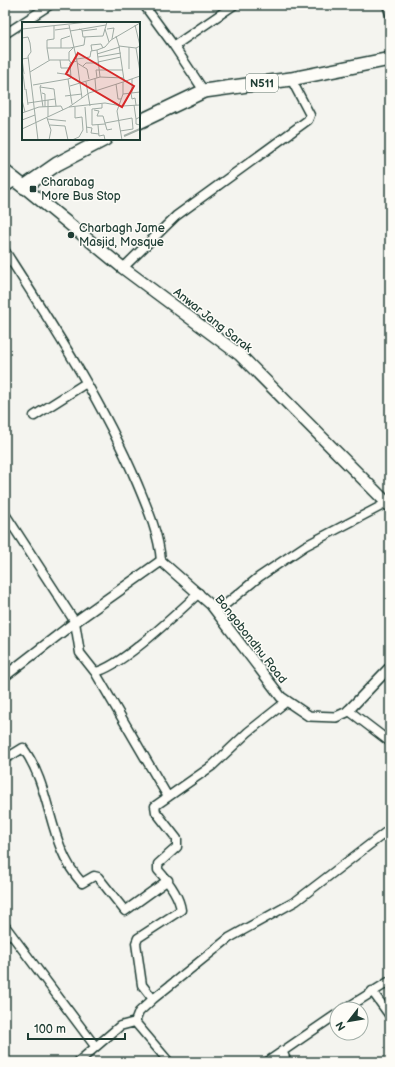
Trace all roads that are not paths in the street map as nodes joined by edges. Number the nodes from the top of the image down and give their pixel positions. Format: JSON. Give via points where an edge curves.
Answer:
{"nodes":[{"id":1,"x":50,"y":5,"type":"edge"},
{"id":2,"x":144,"y":5,"type":"edge"},
{"id":3,"x":234,"y":5,"type":"edge"},
{"id":4,"x":387,"y":5,"type":"edge"},
{"id":5,"x":390,"y":14,"type":"edge"},
{"id":6,"x":24,"y":22,"type":"edge"},
{"id":7,"x":22,"y":23,"type":"edge"},
{"id":8,"x":5,"y":34,"type":"edge"},
{"id":9,"x":174,"y":46,"type":"junction"},
{"id":10,"x":390,"y":59,"type":"edge"},
{"id":11,"x":291,"y":79,"type":"junction"},
{"id":12,"x":204,"y":91,"type":"junction"},
{"id":13,"x":140,"y":122,"type":"edge"},
{"id":14,"x":103,"y":140,"type":"edge"},
{"id":15,"x":5,"y":172,"type":"edge"},
{"id":16,"x":20,"y":184,"type":"junction"},
{"id":17,"x":5,"y":188,"type":"edge"},
{"id":18,"x":5,"y":251,"type":"edge"},
{"id":19,"x":123,"y":268,"type":"junction"},
{"id":20,"x":86,"y":384,"type":"junction"},
{"id":21,"x":34,"y":416,"type":"dead end"},
{"id":22,"x":388,"y":505,"type":"edge"},
{"id":23,"x":5,"y":514,"type":"edge"},
{"id":24,"x":160,"y":561,"type":"junction"},
{"id":25,"x":199,"y":594,"type":"junction"},
{"id":26,"x":220,"y":609,"type":"dead end"},
{"id":27,"x":75,"y":622,"type":"junction"},
{"id":28,"x":390,"y":667,"type":"edge"},
{"id":29,"x":95,"y":672,"type":"junction"},
{"id":30,"x":5,"y":676,"type":"edge"},
{"id":31,"x":288,"y":701,"type":"junction"},
{"id":32,"x":348,"y":710,"type":"junction"},
{"id":33,"x":390,"y":742,"type":"edge"},
{"id":34,"x":5,"y":757,"type":"edge"},
{"id":35,"x":168,"y":797,"type":"junction"},
{"id":36,"x":390,"y":829,"type":"edge"},
{"id":37,"x":168,"y":880,"type":"junction"},
{"id":38,"x":5,"y":926,"type":"edge"},
{"id":39,"x":390,"y":981,"type":"edge"},
{"id":40,"x":372,"y":991,"type":"junction"},
{"id":41,"x":153,"y":999,"type":"junction"},
{"id":42,"x":357,"y":1001,"type":"edge"},
{"id":43,"x":390,"y":1016,"type":"edge"},
{"id":44,"x":329,"y":1019,"type":"edge"},
{"id":45,"x":135,"y":1022,"type":"junction"},
{"id":46,"x":96,"y":1046,"type":"junction"},
{"id":47,"x":282,"y":1050,"type":"junction"},
{"id":48,"x":78,"y":1062,"type":"edge"},
{"id":49,"x":169,"y":1062,"type":"edge"},
{"id":50,"x":266,"y":1062,"type":"edge"},
{"id":51,"x":287,"y":1062,"type":"edge"}],
"edges":[{"from":1,"to":6,"type":"street"},
{"from":2,"to":9,"type":"street"},
{"from":3,"to":9,"type":"street"},
{"from":4,"to":5,"type":"street"},
{"from":7,"to":8,"type":"street"},
{"from":9,"to":12,"type":"street"},
{"from":10,"to":11,"type":"highway","number":"N511"},
{"from":11,"to":12,"type":"highway","number":"N511"},
{"from":11,"to":19,"type":"street","via":[[310,114],[308,120],[176,216]]},
{"from":12,"to":13,"type":"highway","number":"N511"},
{"from":14,"to":16,"type":"highway"},
{"from":15,"to":16,"type":"highway"},
{"from":16,"to":17,"type":"street"},
{"from":16,"to":19,"type":"main road","name":"Anwar Jang Sarak"},
{"from":18,"to":20,"type":"street"},
{"from":19,"to":22,"type":"main road","name":"Anwar Jang Sarak","via":[[240,355]]},
{"from":20,"to":21,"type":"street"},
{"from":20,"to":24,"type":"street","via":[[102,408],[142,495],[160,547]]},
{"from":22,"to":26,"type":"street","via":[[305,546],[259,577]]},
{"from":23,"to":27,"type":"street"},
{"from":24,"to":25,"type":"street","name":"Bongobondhu Road"},
{"from":24,"to":27,"type":"street"},
{"from":25,"to":29,"type":"street","via":[[145,640],[111,665]]},
{"from":25,"to":31,"type":"street","name":"Bongobondhu Road","via":[[211,605],[281,696]]},
{"from":27,"to":29,"type":"street","via":[[80,653]]},
{"from":27,"to":30,"type":"street"},
{"from":28,"to":32,"type":"street"},
{"from":29,"to":35,"type":"street"},
{"from":31,"to":32,"type":"street","name":"Bongobondhu Road","via":[[309,716],[336,718]]},
{"from":31,"to":35,"type":"street","via":[[248,732],[212,766]]},
{"from":32,"to":33,"type":"street"},
{"from":34,"to":37,"type":"street","via":[[23,748],[40,778],[59,847],[82,884],[94,876],[98,877],[125,911]]},
{"from":35,"to":37,"type":"street","via":[[155,806],[156,812],[177,839],[177,847],[158,864],[158,870]]},
{"from":36,"to":41,"type":"street","via":[[296,901],[229,938]]},
{"from":37,"to":41,"type":"street","via":[[181,910],[138,938],[136,943],[142,985]]},
{"from":38,"to":46,"type":"street"},
{"from":39,"to":40,"type":"street"},
{"from":40,"to":42,"type":"street"},
{"from":40,"to":43,"type":"street"},
{"from":41,"to":45,"type":"street","via":[[139,1012]]},
{"from":44,"to":47,"type":"street"},
{"from":45,"to":46,"type":"street","via":[[120,1026]]},
{"from":45,"to":49,"type":"street"},
{"from":46,"to":48,"type":"street"},
{"from":47,"to":50,"type":"street"},
{"from":47,"to":51,"type":"street"}]}
